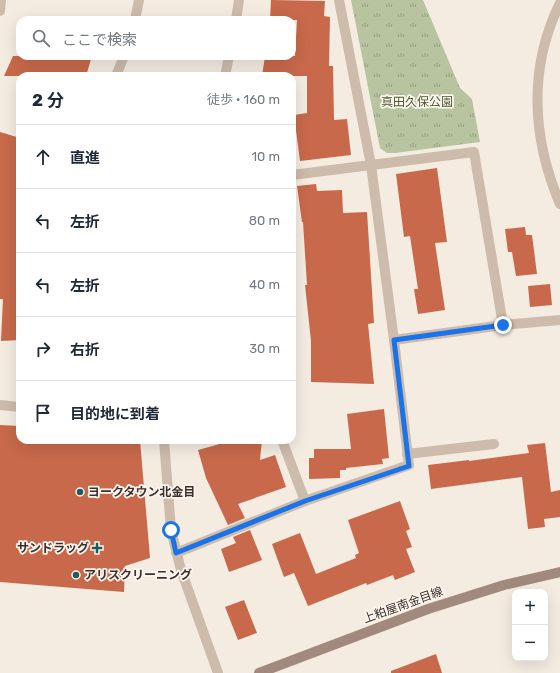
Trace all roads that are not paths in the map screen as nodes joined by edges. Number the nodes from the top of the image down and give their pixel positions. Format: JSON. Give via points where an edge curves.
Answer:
{"nodes":[{"id":1,"x":1,"y":0,"type":"edge"},
{"id":2,"x":139,"y":0,"type":"edge"},
{"id":3,"x":239,"y":0,"type":"edge"},
{"id":4,"x":339,"y":0,"type":"edge"},
{"id":5,"x":560,"y":3,"type":"edge"},
{"id":6,"x":0,"y":11,"type":"edge"},
{"id":7,"x":136,"y":16,"type":"edge"},
{"id":8,"x":237,"y":16,"type":"edge"},
{"id":9,"x":122,"y":60,"type":"edge"},
{"id":10,"x":228,"y":60,"type":"edge"},
{"id":11,"x":118,"y":72,"type":"edge"},
{"id":12,"x":226,"y":72,"type":"edge"},
{"id":13,"x":371,"y":165,"type":"junction"},
{"id":14,"x":296,"y":174,"type":"edge"},
{"id":15,"x":560,"y":204,"type":"edge"},
{"id":16,"x":560,"y":320,"type":"edge"},
{"id":17,"x":503,"y":325,"type":"junction"},
{"id":18,"x":394,"y":340,"type":"junction"},
{"id":19,"x":0,"y":405,"type":"edge"},
{"id":20,"x":16,"y":407,"type":"edge"},
{"id":21,"x":164,"y":444,"type":"edge"},
{"id":22,"x":284,"y":444,"type":"edge"},
{"id":23,"x":494,"y":444,"type":"dead end"},
{"id":24,"x":407,"y":454,"type":"junction"},
{"id":25,"x":305,"y":501,"type":"junction"},
{"id":26,"x":176,"y":553,"type":"junction"},
{"id":27,"x":560,"y":572,"type":"edge"},
{"id":28,"x":218,"y":673,"type":"edge"},
{"id":29,"x":259,"y":673,"type":"edge"}],
"edges":[{"from":1,"to":6,"type":"street"},
{"from":2,"to":7,"type":"street"},
{"from":3,"to":8,"type":"street"},
{"from":4,"to":13,"type":"street"},
{"from":5,"to":15,"type":"street","via":[[545,41],[537,87],[542,147]]},
{"from":9,"to":11,"type":"street"},
{"from":10,"to":12,"type":"street"},
{"from":13,"to":14,"type":"street"},
{"from":13,"to":17,"type":"street","via":[[474,152]]},
{"from":13,"to":18,"type":"street"},
{"from":16,"to":17,"type":"street"},
{"from":17,"to":18,"type":"street"},
{"from":18,"to":24,"type":"street"},
{"from":19,"to":20,"type":"street"},
{"from":21,"to":26,"type":"street","via":[[171,530]]},
{"from":22,"to":25,"type":"street"},
{"from":23,"to":24,"type":"street"},
{"from":24,"to":25,"type":"street","via":[[409,466]]},
{"from":25,"to":26,"type":"street"},
{"from":26,"to":28,"type":"street"},
{"from":27,"to":29,"type":"main road","name":"上粕屋南金目線","via":[[504,585],[428,609]]}]}
